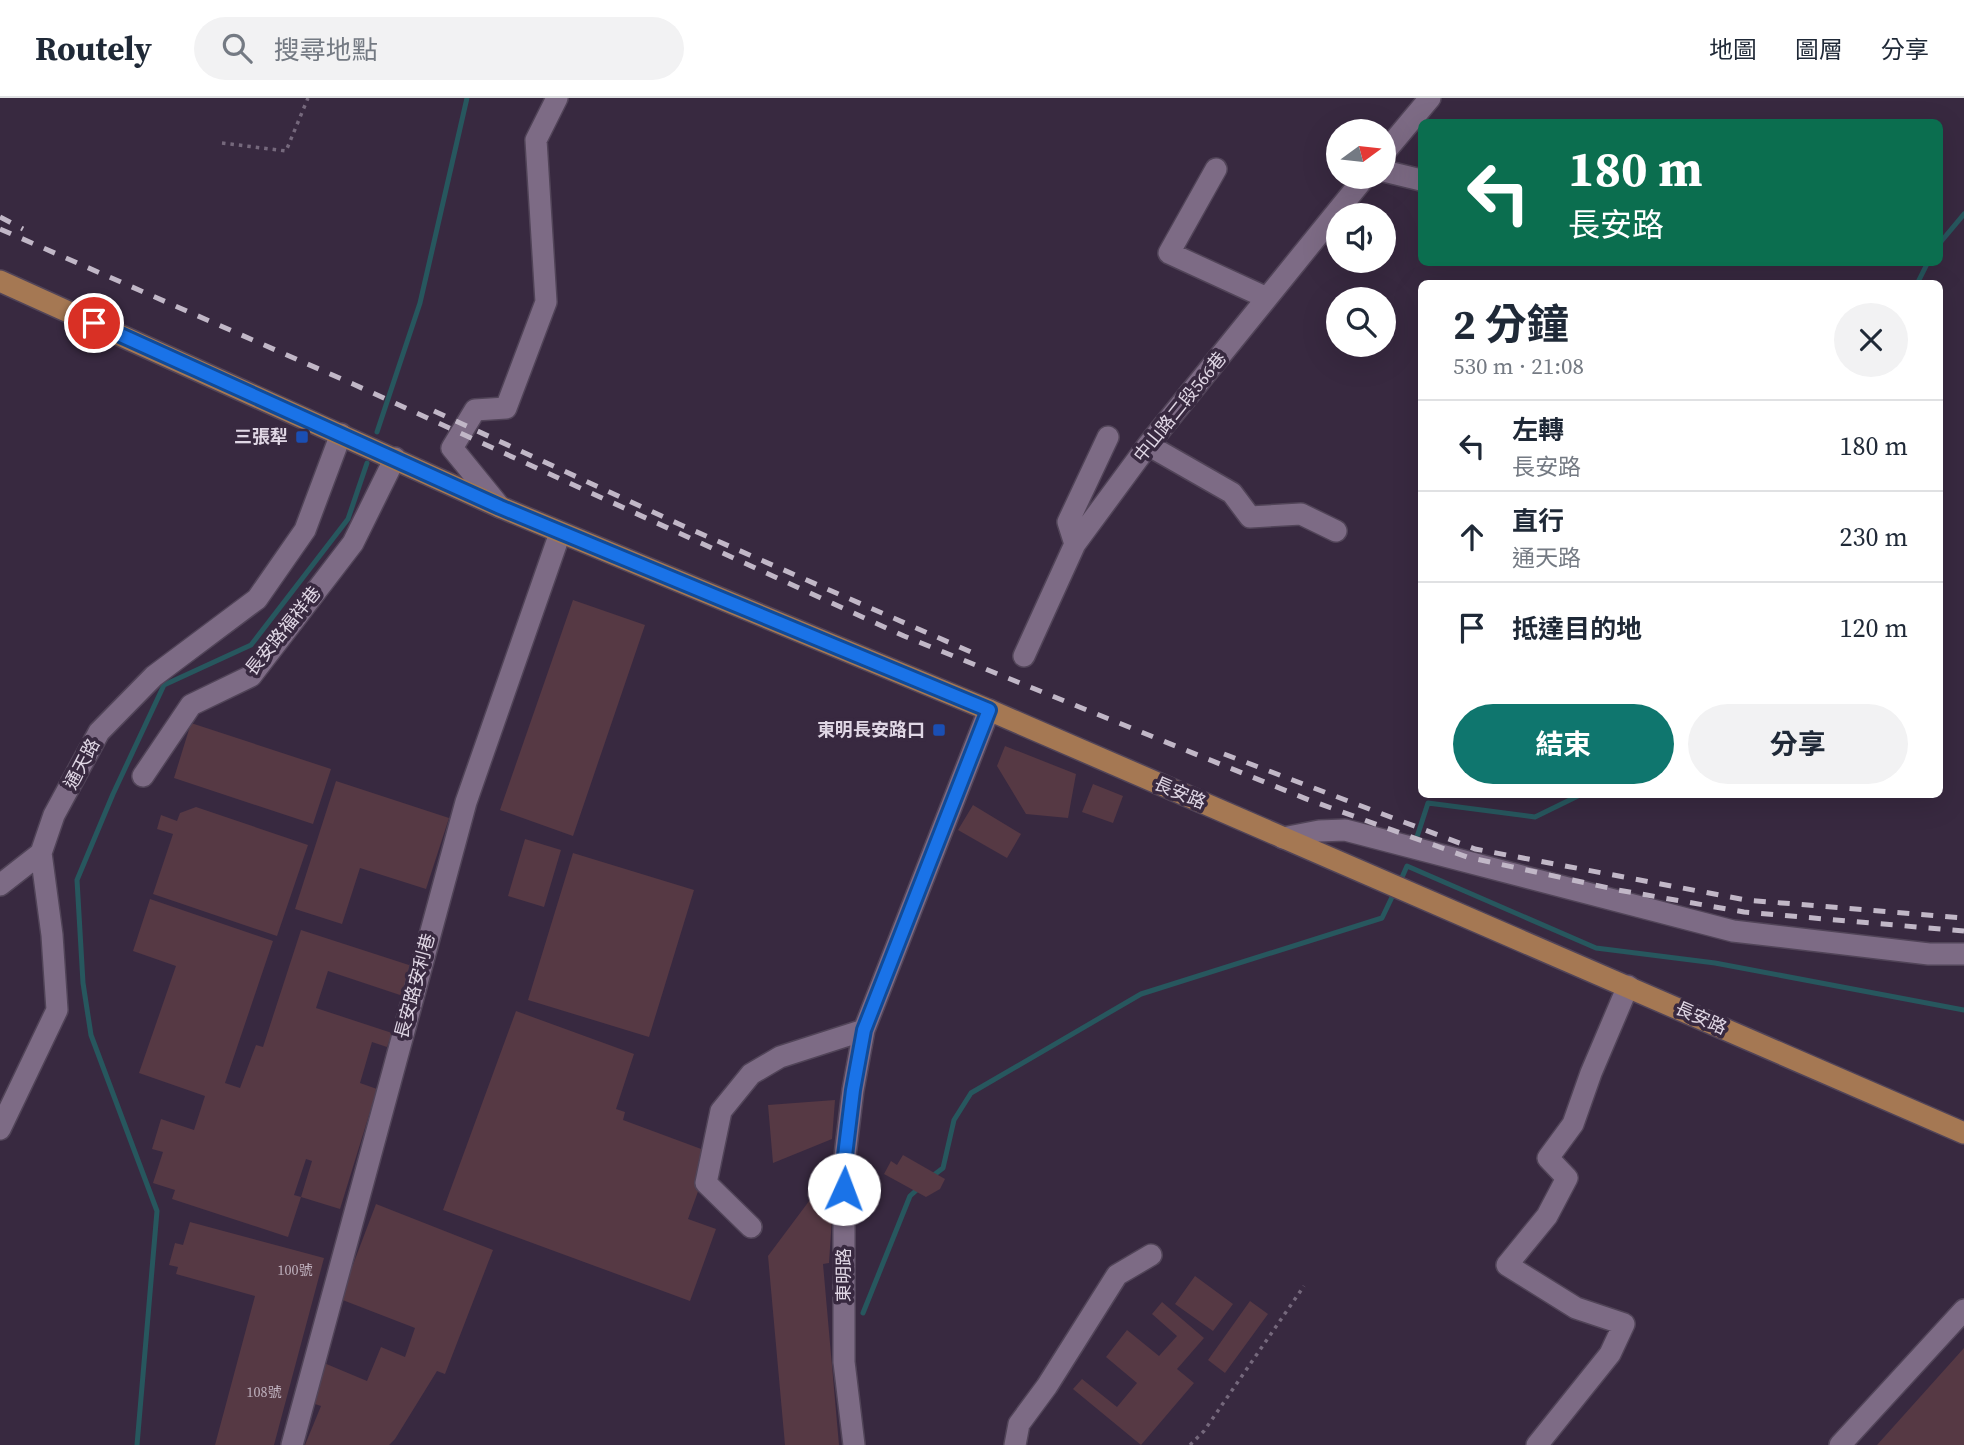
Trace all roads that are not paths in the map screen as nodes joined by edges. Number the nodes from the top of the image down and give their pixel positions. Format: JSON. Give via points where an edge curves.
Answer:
{"nodes":[{"id":1,"x":557,"y":98,"type":"edge"},
{"id":2,"x":1430,"y":98,"type":"edge"},
{"id":3,"x":1396,"y":139,"type":"edge"},
{"id":4,"x":1216,"y":169,"type":"dead end"},
{"id":5,"x":1396,"y":174,"type":"edge"},
{"id":6,"x":1418,"y":179,"type":"edge"},
{"id":7,"x":1355,"y":189,"type":"edge"},
{"id":8,"x":0,"y":281,"type":"edge"},
{"id":9,"x":1267,"y":298,"type":"junction"},
{"id":10,"x":341,"y":434,"type":"junction"},
{"id":11,"x":1108,"y":438,"type":"dead end"},
{"id":12,"x":1148,"y":444,"type":"junction"},
{"id":13,"x":395,"y":458,"type":"junction"},
{"id":14,"x":500,"y":507,"type":"junction"},
{"id":15,"x":1335,"y":531,"type":"dead end"},
{"id":16,"x":560,"y":533,"type":"junction"},
{"id":17,"x":1076,"y":544,"type":"junction"},
{"id":18,"x":1024,"y":656,"type":"dead end"},
{"id":19,"x":989,"y":710,"type":"junction"},
{"id":20,"x":143,"y":776,"type":"dead end"},
{"id":21,"x":1283,"y":838,"type":"junction"},
{"id":22,"x":41,"y":853,"type":"junction"},
{"id":23,"x":0,"y":885,"type":"edge"},
{"id":24,"x":1964,"y":954,"type":"edge"},
{"id":25,"x":1628,"y":986,"type":"junction"},
{"id":26,"x":864,"y":1030,"type":"junction"},
{"id":27,"x":0,"y":1129,"type":"edge"},
{"id":28,"x":1964,"y":1133,"type":"edge"},
{"id":29,"x":751,"y":1227,"type":"dead end"},
{"id":30,"x":1151,"y":1255,"type":"dead end"},
{"id":31,"x":1964,"y":1310,"type":"edge"},
{"id":32,"x":292,"y":1445,"type":"edge"},
{"id":33,"x":854,"y":1445,"type":"edge"},
{"id":34,"x":1015,"y":1445,"type":"edge"},
{"id":35,"x":1537,"y":1445,"type":"edge"},
{"id":36,"x":1840,"y":1445,"type":"edge"}],
"edges":[{"from":1,"to":14,"type":"street","via":[[536,140],[546,303],[506,408],[475,410],[452,448]]},
{"from":2,"to":3,"type":"street"},
{"from":4,"to":9,"type":"street","via":[[1169,253]]},
{"from":5,"to":6,"type":"street"},
{"from":7,"to":9,"type":"street","name":"中山路二段566巷"},
{"from":8,"to":10,"type":"main road"},
{"from":9,"to":12,"type":"street","name":"中山路二段566巷"},
{"from":10,"to":13,"type":"main road"},
{"from":10,"to":22,"type":"street","name":"通天路","via":[[306,530],[257,599],[154,676],[99,732],[54,815]]},
{"from":11,"to":17,"type":"street","via":[[1068,522]]},
{"from":12,"to":15,"type":"street","via":[[1232,493],[1250,517],[1301,514]]},
{"from":12,"to":17,"type":"street","name":"中山路二段566巷"},
{"from":13,"to":14,"type":"main road","name":"長安路"},
{"from":13,"to":20,"type":"street","name":"長安路福祥巷","via":[[353,542],[251,676],[191,705]]},
{"from":14,"to":16,"type":"main road","name":"長安路"},
{"from":16,"to":19,"type":"main road","name":"長安路"},
{"from":16,"to":32,"type":"street","name":"長安路安利巷","via":[[466,802]]},
{"from":17,"to":18,"type":"street","name":"中山路二段566巷"},
{"from":19,"to":21,"type":"main road","name":"長安路"},
{"from":19,"to":26,"type":"street","name":"東明路"},
{"from":21,"to":24,"type":"street","via":[[1345,830],[1733,931]]},
{"from":21,"to":25,"type":"main road","name":"長安路"},
{"from":22,"to":23,"type":"street"},
{"from":22,"to":27,"type":"street","name":"通天路","via":[[57,1010]]},
{"from":25,"to":28,"type":"main road","name":"長安路"},
{"from":25,"to":35,"type":"street","via":[[1573,1124],[1548,1158],[1567,1178],[1547,1216],[1507,1265],[1577,1308],[1624,1324],[1610,1354]]},
{"from":26,"to":29,"type":"street","via":[[780,1057],[751,1074],[721,1111],[706,1183]]},
{"from":26,"to":33,"type":"street","name":"東明路","via":[[844,1164],[844,1362]]},
{"from":30,"to":34,"type":"street","via":[[1117,1275],[1019,1424]]},
{"from":31,"to":36,"type":"street"}]}
